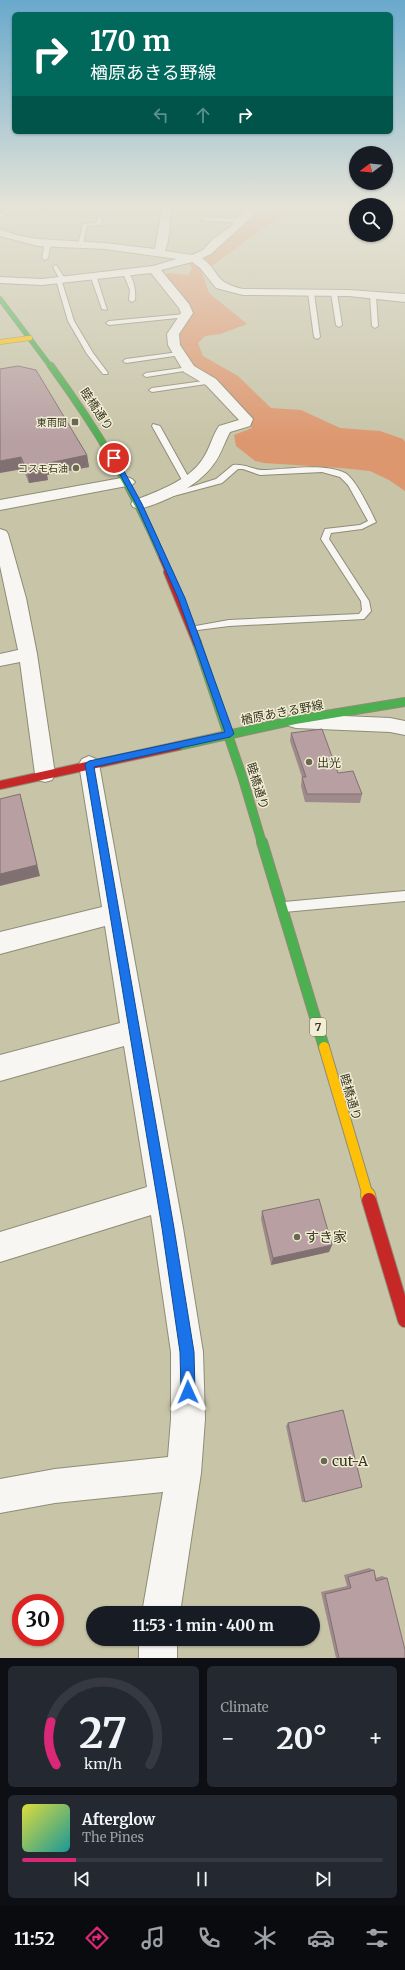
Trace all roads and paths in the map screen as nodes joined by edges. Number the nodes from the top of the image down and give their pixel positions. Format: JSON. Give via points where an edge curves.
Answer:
{"nodes":[{"id":1,"x":63,"y":286,"type":"edge"},
{"id":2,"x":97,"y":286,"type":"edge"},
{"id":3,"x":132,"y":286,"type":"edge"},
{"id":4,"x":168,"y":286,"type":"edge"},
{"id":5,"x":222,"y":286,"type":"edge"},
{"id":6,"x":311,"y":293,"type":"junction"},
{"id":7,"x":334,"y":293,"type":"junction"},
{"id":8,"x":373,"y":296,"type":"junction"},
{"id":9,"x":405,"y":298,"type":"edge"},
{"id":10,"x":0,"y":299,"type":"edge"},
{"id":11,"x":132,"y":300,"type":"dead end"},
{"id":12,"x":105,"y":309,"type":"dead end"},
{"id":13,"x":185,"y":316,"type":"junction"},
{"id":14,"x":109,"y":323,"type":"dead end"},
{"id":15,"x":339,"y":325,"type":"dead end"},
{"id":16,"x":374,"y":326,"type":"dead end"},
{"id":17,"x":317,"y":337,"type":"dead end"},
{"id":18,"x":30,"y":338,"type":"junction"},
{"id":19,"x":0,"y":342,"type":"edge"},
{"id":20,"x":179,"y":354,"type":"junction"},
{"id":21,"x":126,"y":361,"type":"dead end"},
{"id":22,"x":189,"y":369,"type":"junction"},
{"id":23,"x":104,"y":373,"type":"dead end"},
{"id":24,"x":146,"y":375,"type":"dead end"},
{"id":25,"x":211,"y":382,"type":"junction"},
{"id":26,"x":152,"y":390,"type":"dead end"},
{"id":27,"x":156,"y":426,"type":"dead end"},
{"id":28,"x":186,"y":480,"type":"junction"},
{"id":29,"x":128,"y":482,"type":"junction"},
{"id":30,"x":161,"y":496,"type":"junction"},
{"id":31,"x":139,"y":504,"type":"junction"},
{"id":32,"x":0,"y":505,"type":"edge"},
{"id":33,"x":0,"y":534,"type":"edge"},
{"id":34,"x":193,"y":629,"type":"junction"},
{"id":35,"x":28,"y":654,"type":"junction"},
{"id":36,"x":0,"y":660,"type":"edge"},
{"id":37,"x":405,"y":702,"type":"edge"},
{"id":38,"x":295,"y":720,"type":"junction"},
{"id":39,"x":405,"y":728,"type":"edge"},
{"id":40,"x":230,"y":734,"type":"junction"},
{"id":41,"x":89,"y":764,"type":"junction"},
{"id":42,"x":45,"y":774,"type":"junction"},
{"id":43,"x":0,"y":785,"type":"edge"},
{"id":44,"x":405,"y":896,"type":"edge"},
{"id":45,"x":284,"y":907,"type":"junction"},
{"id":46,"x":114,"y":914,"type":"junction"},
{"id":47,"x":0,"y":943,"type":"edge"},
{"id":48,"x":135,"y":1030,"type":"junction"},
{"id":49,"x":0,"y":1068,"type":"edge"},
{"id":50,"x":162,"y":1197,"type":"junction"},
{"id":51,"x":0,"y":1247,"type":"edge"},
{"id":52,"x":405,"y":1320,"type":"edge"},
{"id":53,"x":184,"y":1473,"type":"junction"},
{"id":54,"x":0,"y":1496,"type":"edge"},
{"id":55,"x":162,"y":1606,"type":"edge"},
{"id":56,"x":158,"y":1646,"type":"edge"},
{"id":57,"x":158,"y":1658,"type":"edge"}],
"edges":[{"from":1,"to":23,"type":"lane","via":[[71,320]]},
{"from":2,"to":12,"type":"lane"},
{"from":3,"to":11,"type":"lane"},
{"from":4,"to":13,"type":"street","via":[[185,307]]},
{"from":5,"to":6,"type":"street","via":[[259,293]]},
{"from":6,"to":7,"type":"street"},
{"from":6,"to":17,"type":"lane"},
{"from":7,"to":8,"type":"street"},
{"from":7,"to":15,"type":"lane"},
{"from":8,"to":9,"type":"street"},
{"from":8,"to":16,"type":"lane"},
{"from":10,"to":18,"type":"main road","name":"睦橋通り","number":"7"},
{"from":13,"to":14,"type":"lane"},
{"from":13,"to":20,"type":"street","via":[[172,334]]},
{"from":18,"to":19,"type":"main road"},
{"from":18,"to":29,"type":"main road","name":"睦橋通り","number":"7","via":[[82,407]]},
{"from":20,"to":21,"type":"lane"},
{"from":20,"to":22,"type":"street"},
{"from":22,"to":24,"type":"lane"},
{"from":22,"to":25,"type":"street"},
{"from":25,"to":26,"type":"lane"},
{"from":25,"to":28,"type":"street","via":[[246,419],[245,423],[224,429],[206,465]]},
{"from":27,"to":28,"type":"lane"},
{"from":28,"to":30,"type":"street"},
{"from":29,"to":31,"type":"main road","name":"睦橋通り","number":"7"},
{"from":29,"to":32,"type":"street"},
{"from":30,"to":31,"type":"street"},
{"from":30,"to":34,"type":"lane","via":[[170,496],[219,481],[236,468],[244,466],[260,473],[322,470],[343,475],[351,484],[372,522],[362,527],[328,532],[325,539],[365,601],[367,611],[361,617],[229,623]]},
{"from":31,"to":34,"type":"main road","name":"睦橋通り","number":"7"},
{"from":33,"to":35,"type":"street","via":[[17,598]]},
{"from":34,"to":40,"type":"main road","name":"睦橋通り","number":"7"},
{"from":35,"to":36,"type":"street"},
{"from":35,"to":42,"type":"street"},
{"from":37,"to":38,"type":"main road","name":"楢原あきる野線"},
{"from":38,"to":39,"type":"street"},
{"from":38,"to":40,"type":"main road","name":"楢原あきる野線"},
{"from":40,"to":41,"type":"main road","name":"楢原あきる野線"},
{"from":40,"to":45,"type":"main road","name":"睦橋通り","number":"7"},
{"from":41,"to":42,"type":"main road","name":"楢原あきる野線"},
{"from":41,"to":46,"type":"street"},
{"from":42,"to":43,"type":"main road","name":"楢原あきる野線"},
{"from":44,"to":45,"type":"lane"},
{"from":45,"to":52,"type":"main road","name":"睦橋通り","number":"7"},
{"from":46,"to":47,"type":"street"},
{"from":46,"to":48,"type":"street"},
{"from":48,"to":49,"type":"street"},
{"from":48,"to":50,"type":"street"},
{"from":50,"to":51,"type":"street"},
{"from":50,"to":53,"type":"street","via":[[187,1352],[188,1419]]},
{"from":53,"to":54,"type":"street","via":[[55,1486]]},
{"from":53,"to":55,"type":"street"},
{"from":56,"to":57,"type":"street"}]}
